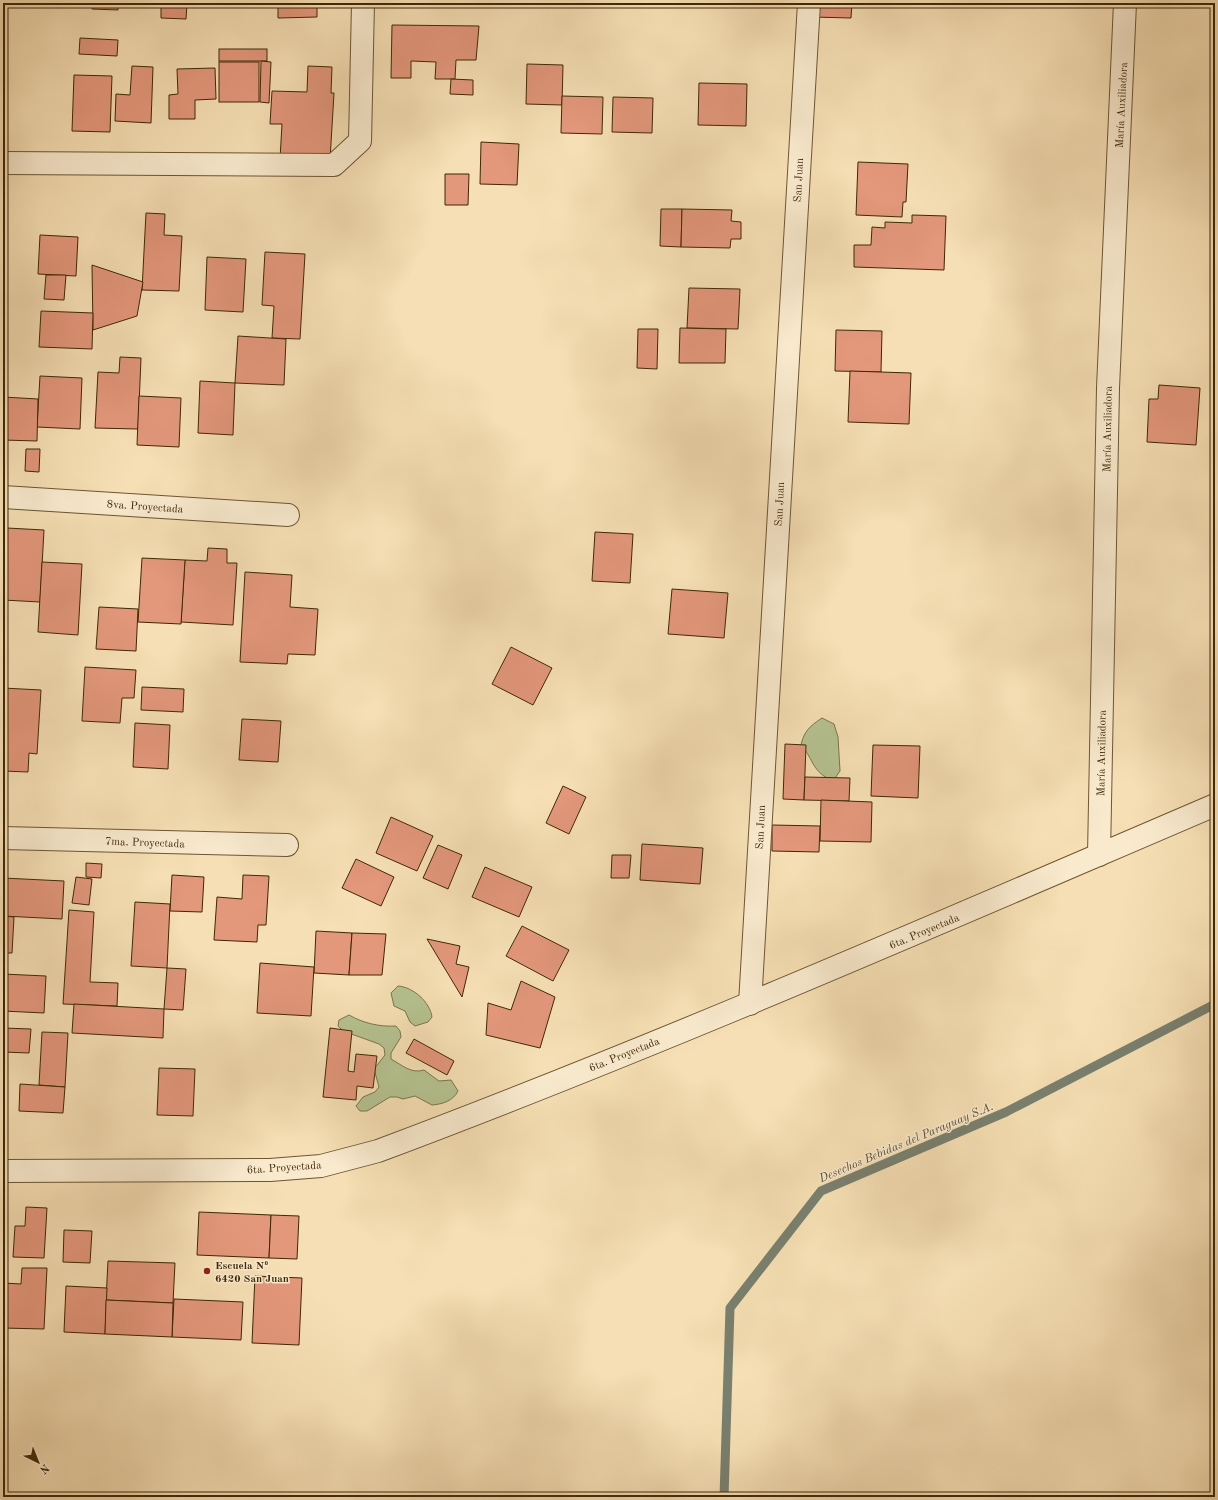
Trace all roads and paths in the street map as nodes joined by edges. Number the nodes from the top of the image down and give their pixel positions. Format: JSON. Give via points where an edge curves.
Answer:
{"nodes":[{"id":1,"x":363,"y":3,"type":"edge"},
{"id":2,"x":808,"y":3,"type":"edge"},
{"id":3,"x":1125,"y":3,"type":"edge"},
{"id":4,"x":3,"y":163,"type":"edge"},
{"id":5,"x":3,"y":497,"type":"edge"},
{"id":6,"x":288,"y":515,"type":"dead end"},
{"id":7,"x":1215,"y":805,"type":"edge"},
{"id":8,"x":3,"y":838,"type":"edge"},
{"id":9,"x":287,"y":845,"type":"dead end"},
{"id":10,"x":1099,"y":855,"type":"junction"},
{"id":11,"x":750,"y":1004,"type":"junction"},
{"id":12,"x":3,"y":1171,"type":"edge"}],
"edges":[{"from":1,"to":4,"type":"street","via":[[360,141],[334,165]]},
{"from":2,"to":11,"type":"street","name":"San Juan"},
{"from":3,"to":10,"type":"street","name":"María Auxiliadora","via":[[1108,388]]},
{"from":5,"to":6,"type":"street","name":"8va. Proyectada"},
{"from":7,"to":10,"type":"street","name":"6ta. Proyectada"},
{"from":8,"to":9,"type":"street","name":"7ma. Proyectada"},
{"from":10,"to":11,"type":"street","name":"6ta. Proyectada"},
{"from":11,"to":12,"type":"street","name":"6ta. Proyectada","via":[[378,1151],[321,1166],[270,1170]]}]}
